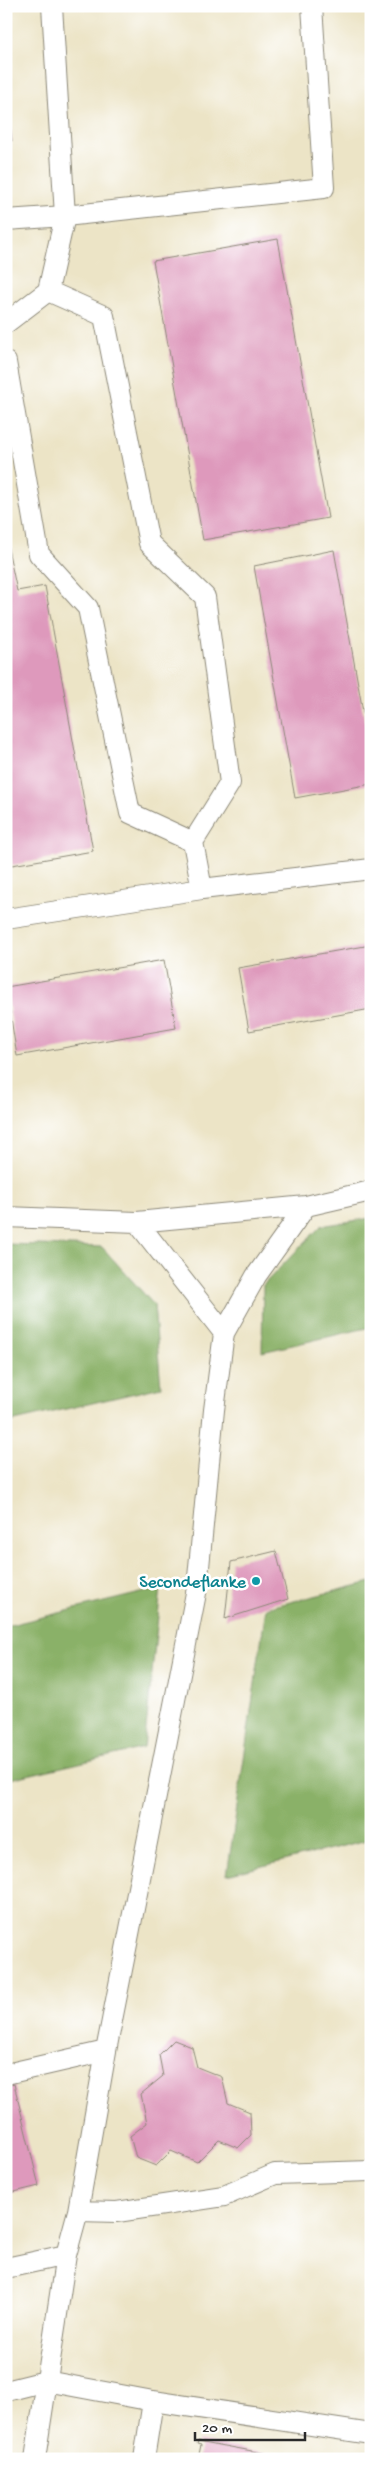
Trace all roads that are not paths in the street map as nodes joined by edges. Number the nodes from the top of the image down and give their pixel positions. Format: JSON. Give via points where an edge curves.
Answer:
{"nodes":[{"id":1,"x":52,"y":6,"type":"edge"},
{"id":2,"x":312,"y":6,"type":"edge"},
{"id":3,"x":65,"y":216,"type":"junction"},
{"id":4,"x":6,"y":220,"type":"edge"},
{"id":5,"x":48,"y":292,"type":"junction"},
{"id":6,"x":6,"y":322,"type":"edge"},
{"id":7,"x":6,"y":362,"type":"edge"},
{"id":8,"x":192,"y":842,"type":"junction"},
{"id":9,"x":371,"y":869,"type":"edge"},
{"id":10,"x":202,"y":889,"type":"junction"},
{"id":11,"x":6,"y":919,"type":"edge"},
{"id":12,"x":371,"y":1191,"type":"edge"},
{"id":13,"x":306,"y":1206,"type":"junction"},
{"id":14,"x":6,"y":1217,"type":"edge"},
{"id":15,"x":137,"y":1222,"type":"junction"},
{"id":16,"x":224,"y":1332,"type":"junction"},
{"id":17,"x":106,"y":2051,"type":"junction"},
{"id":18,"x":6,"y":2074,"type":"edge"},
{"id":19,"x":371,"y":2171,"type":"edge"},
{"id":20,"x":78,"y":2211,"type":"junction"},
{"id":21,"x":66,"y":2255,"type":"junction"},
{"id":22,"x":6,"y":2268,"type":"edge"},
{"id":23,"x":46,"y":2381,"type":"junction"},
{"id":24,"x":6,"y":2391,"type":"edge"},
{"id":25,"x":153,"y":2401,"type":"junction"},
{"id":26,"x":371,"y":2434,"type":"edge"},
{"id":27,"x":35,"y":2459,"type":"edge"},
{"id":28,"x":144,"y":2459,"type":"edge"}],
"edges":[{"from":1,"to":3,"type":"lane"},
{"from":2,"to":3,"type":"lane","via":[[324,188]]},
{"from":3,"to":4,"type":"lane"},
{"from":3,"to":5,"type":"lane"},
{"from":5,"to":6,"type":"lane"},
{"from":5,"to":8,"type":"lane","via":[[104,316],[149,543],[205,597],[230,783]]},
{"from":7,"to":8,"type":"lane","via":[[39,554],[88,608],[130,813]]},
{"from":8,"to":10,"type":"lane"},
{"from":9,"to":10,"type":"lane"},
{"from":10,"to":11,"type":"lane"},
{"from":12,"to":13,"type":"lane"},
{"from":13,"to":15,"type":"lane"},
{"from":13,"to":16,"type":"lane","via":[[256,1276]]},
{"from":14,"to":15,"type":"lane"},
{"from":15,"to":16,"type":"lane"},
{"from":16,"to":17,"type":"lane","via":[[197,1588]]},
{"from":17,"to":18,"type":"lane"},
{"from":17,"to":20,"type":"lane"},
{"from":19,"to":20,"type":"lane","via":[[275,2174],[224,2196],[117,2212]]},
{"from":20,"to":21,"type":"lane"},
{"from":21,"to":22,"type":"lane"},
{"from":21,"to":23,"type":"lane"},
{"from":23,"to":24,"type":"lane"},
{"from":23,"to":25,"type":"lane"},
{"from":23,"to":27,"type":"lane"},
{"from":25,"to":26,"type":"lane"},
{"from":25,"to":28,"type":"lane"}]}
